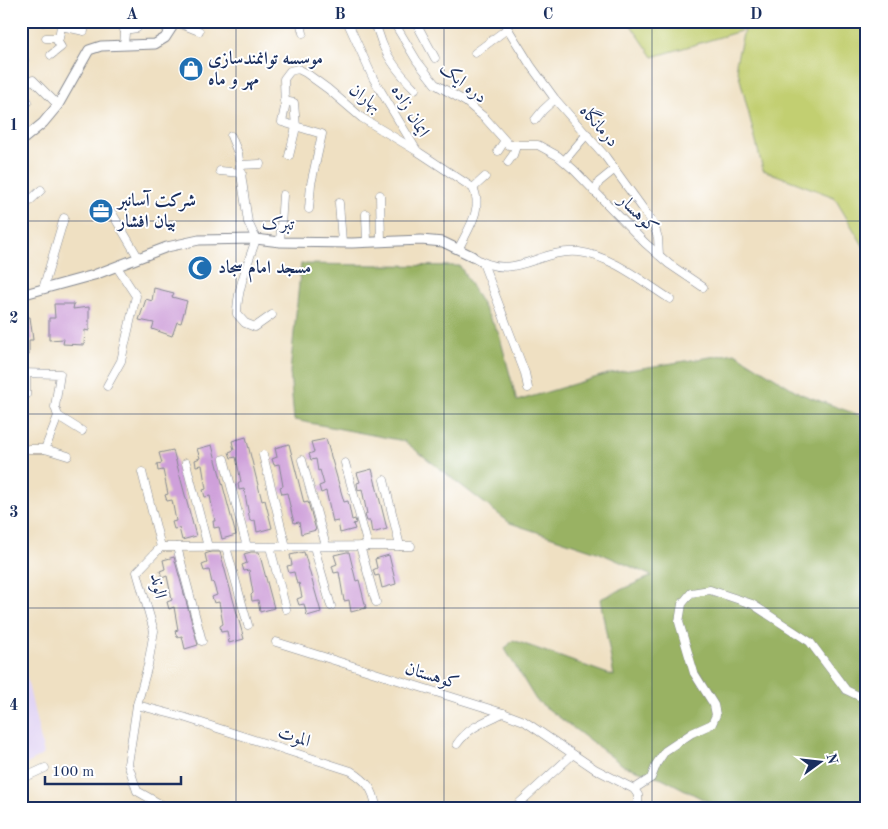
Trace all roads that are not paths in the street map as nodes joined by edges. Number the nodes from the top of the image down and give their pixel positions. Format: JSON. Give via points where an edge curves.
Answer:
{"nodes":[{"id":1,"x":82,"y":21,"type":"edge"},
{"id":2,"x":126,"y":21,"type":"edge"},
{"id":3,"x":176,"y":21,"type":"edge"},
{"id":4,"x":300,"y":21,"type":"edge"},
{"id":5,"x":347,"y":21,"type":"edge"},
{"id":6,"x":373,"y":21,"type":"edge"},
{"id":7,"x":393,"y":21,"type":"edge"},
{"id":8,"x":415,"y":21,"type":"edge"},
{"id":9,"x":503,"y":21,"type":"edge"},
{"id":10,"x":137,"y":28,"type":"dead end"},
{"id":11,"x":506,"y":29,"type":"junction"},
{"id":12,"x":124,"y":30,"type":"junction"},
{"id":13,"x":199,"y":31,"type":"dead end"},
{"id":14,"x":303,"y":33,"type":"dead end"},
{"id":15,"x":46,"y":38,"type":"dead end"},
{"id":16,"x":56,"y":39,"type":"junction"},
{"id":17,"x":124,"y":45,"type":"junction"},
{"id":18,"x":475,"y":52,"type":"dead end"},
{"id":19,"x":51,"y":55,"type":"dead end"},
{"id":20,"x":435,"y":58,"type":"dead end"},
{"id":21,"x":21,"y":84,"type":"edge"},
{"id":22,"x":415,"y":89,"type":"dead end"},
{"id":23,"x":21,"y":94,"type":"edge"},
{"id":24,"x":555,"y":99,"type":"junction"},
{"id":25,"x":284,"y":101,"type":"junction"},
{"id":26,"x":28,"y":102,"type":"dead end"},
{"id":27,"x":58,"y":105,"type":"junction"},
{"id":28,"x":535,"y":120,"type":"dead end"},
{"id":29,"x":296,"y":127,"type":"junction"},
{"id":30,"x":587,"y":134,"type":"junction"},
{"id":31,"x":231,"y":136,"type":"dead end"},
{"id":32,"x":21,"y":141,"type":"edge"},
{"id":33,"x":504,"y":142,"type":"junction"},
{"id":34,"x":516,"y":146,"type":"junction"},
{"id":35,"x":416,"y":151,"type":"junction"},
{"id":36,"x":498,"y":151,"type":"dead end"},
{"id":37,"x":289,"y":156,"type":"dead end"},
{"id":38,"x":561,"y":159,"type":"junction"},
{"id":39,"x":508,"y":162,"type":"dead end"},
{"id":40,"x":260,"y":164,"type":"dead end"},
{"id":41,"x":615,"y":168,"type":"junction"},
{"id":42,"x":241,"y":169,"type":"junction"},
{"id":43,"x":220,"y":171,"type":"dead end"},
{"id":44,"x":485,"y":177,"type":"dead end"},
{"id":45,"x":473,"y":188,"type":"junction"},
{"id":46,"x":41,"y":190,"type":"dead end"},
{"id":47,"x":594,"y":192,"type":"junction"},
{"id":48,"x":283,"y":195,"type":"dead end"},
{"id":49,"x":380,"y":195,"type":"dead end"},
{"id":50,"x":338,"y":203,"type":"dead end"},
{"id":51,"x":22,"y":208,"type":"edge"},
{"id":52,"x":309,"y":209,"type":"dead end"},
{"id":53,"x":112,"y":212,"type":"dead end"},
{"id":54,"x":366,"y":214,"type":"dead end"},
{"id":55,"x":64,"y":218,"type":"dead end"},
{"id":56,"x":256,"y":239,"type":"junction"},
{"id":57,"x":280,"y":242,"type":"junction"},
{"id":58,"x":342,"y":242,"type":"junction"},
{"id":59,"x":367,"y":242,"type":"junction"},
{"id":60,"x":381,"y":242,"type":"junction"},
{"id":61,"x":459,"y":248,"type":"junction"},
{"id":62,"x":659,"y":255,"type":"junction"},
{"id":63,"x":472,"y":256,"type":"joint"},
{"id":64,"x":138,"y":257,"type":"junction"},
{"id":65,"x":484,"y":263,"type":"junction"},
{"id":66,"x":117,"y":267,"type":"junction"},
{"id":67,"x":703,"y":288,"type":"dead end"},
{"id":68,"x":43,"y":289,"type":"junction"},
{"id":69,"x":21,"y":295,"type":"edge"},
{"id":70,"x":670,"y":299,"type":"dead end"},
{"id":71,"x":272,"y":315,"type":"dead end"},
{"id":72,"x":23,"y":373,"type":"edge"},
{"id":73,"x":107,"y":386,"type":"dead end"},
{"id":74,"x":528,"y":388,"type":"dead end"},
{"id":75,"x":21,"y":396,"type":"edge"},
{"id":76,"x":58,"y":416,"type":"junction"},
{"id":77,"x":82,"y":431,"type":"dead end"},
{"id":78,"x":29,"y":448,"type":"dead end"},
{"id":79,"x":45,"y":449,"type":"junction"},
{"id":80,"x":263,"y":454,"type":"dead end"},
{"id":81,"x":68,"y":456,"type":"dead end"},
{"id":82,"x":224,"y":459,"type":"dead end"},
{"id":83,"x":302,"y":460,"type":"dead end"},
{"id":84,"x":186,"y":463,"type":"dead end"},
{"id":85,"x":345,"y":463,"type":"dead end"},
{"id":86,"x":142,"y":472,"type":"dead end"},
{"id":87,"x":384,"y":480,"type":"dead end"},
{"id":88,"x":314,"y":546,"type":"junction"},
{"id":89,"x":326,"y":546,"type":"junction"},
{"id":90,"x":364,"y":546,"type":"junction"},
{"id":91,"x":400,"y":546,"type":"junction"},
{"id":92,"x":412,"y":546,"type":"dead end"},
{"id":93,"x":161,"y":547,"type":"junction"},
{"id":94,"x":177,"y":547,"type":"junction"},
{"id":95,"x":208,"y":547,"type":"junction"},
{"id":96,"x":226,"y":547,"type":"junction"},
{"id":97,"x":247,"y":547,"type":"junction"},
{"id":98,"x":270,"y":547,"type":"junction"},
{"id":99,"x":286,"y":547,"type":"junction"},
{"id":100,"x":376,"y":602,"type":"dead end"},
{"id":101,"x":331,"y":606,"type":"dead end"},
{"id":102,"x":286,"y":609,"type":"dead end"},
{"id":103,"x":248,"y":625,"type":"dead end"},
{"id":104,"x":202,"y":641,"type":"dead end"},
{"id":105,"x":276,"y":642,"type":"dead end"},
{"id":106,"x":867,"y":700,"type":"edge"},
{"id":107,"x":137,"y":705,"type":"junction"},
{"id":108,"x":503,"y":713,"type":"junction"},
{"id":109,"x":457,"y":744,"type":"dead end"},
{"id":110,"x":572,"y":755,"type":"junction"},
{"id":111,"x":45,"y":768,"type":"dead end"},
{"id":112,"x":21,"y":779,"type":"edge"},
{"id":113,"x":634,"y":790,"type":"junction"},
{"id":114,"x":167,"y":808,"type":"edge"},
{"id":115,"x":376,"y":808,"type":"edge"},
{"id":116,"x":514,"y":808,"type":"edge"},
{"id":117,"x":638,"y":808,"type":"edge"}],
"edges":[{"from":1,"to":16,"type":"street","via":[[84,31],[61,26]]},
{"from":2,"to":12,"type":"street"},
{"from":3,"to":13,"type":"street"},
{"from":3,"to":17,"type":"street","via":[[165,38],[156,44]]},
{"from":4,"to":14,"type":"street"},
{"from":5,"to":35,"type":"street","name":"ایمان زاده","via":[[373,78]]},
{"from":6,"to":22,"type":"street","via":[[397,70]]},
{"from":7,"to":33,"type":"street","name":"دره ایک","via":[[417,62],[435,84],[466,102],[485,118]]},
{"from":8,"to":20,"type":"street"},
{"from":9,"to":11,"type":"street","name":"درمانگاه"},
{"from":10,"to":12,"type":"street"},
{"from":11,"to":18,"type":"street"},
{"from":11,"to":24,"type":"street","name":"درمانگاه"},
{"from":12,"to":17,"type":"street"},
{"from":15,"to":16,"type":"street"},
{"from":16,"to":19,"type":"street","via":[[61,47]]},
{"from":17,"to":27,"type":"street","via":[[89,50]]},
{"from":21,"to":27,"type":"street","via":[[33,80]]},
{"from":23,"to":26,"type":"street"},
{"from":24,"to":28,"type":"street"},
{"from":24,"to":30,"type":"street","name":"درمانگاه"},
{"from":25,"to":29,"type":"street","via":[[294,103]]},
{"from":25,"to":29,"type":"street","name":"بهاران","via":[[282,122]]},
{"from":25,"to":35,"type":"street","name":"بهاران","via":[[284,78],[290,71],[298,69],[362,118]]},
{"from":27,"to":32,"type":"street"},
{"from":29,"to":37,"type":"street"},
{"from":29,"to":52,"type":"street","via":[[322,134]]},
{"from":30,"to":38,"type":"street"},
{"from":30,"to":41,"type":"street","name":"درمانگاه"},
{"from":31,"to":42,"type":"street"},
{"from":33,"to":34,"type":"street"},
{"from":33,"to":36,"type":"street"},
{"from":34,"to":38,"type":"street","via":[[538,145]]},
{"from":34,"to":39,"type":"street"},
{"from":35,"to":45,"type":"street","name":"ایمان زاده"},
{"from":38,"to":47,"type":"street","name":"کوهسار"},
{"from":40,"to":42,"type":"street"},
{"from":41,"to":47,"type":"street","via":[[599,182]]},
{"from":41,"to":62,"type":"street","name":"درمانگاه","via":[[654,225]]},
{"from":42,"to":43,"type":"street"},
{"from":42,"to":56,"type":"street","via":[[248,222]]},
{"from":44,"to":45,"type":"street"},
{"from":45,"to":61,"type":"street","via":[[478,196],[477,207]]},
{"from":46,"to":51,"type":"street"},
{"from":47,"to":62,"type":"street","name":"کوهسار"},
{"from":48,"to":57,"type":"street"},
{"from":49,"to":60,"type":"street"},
{"from":50,"to":58,"type":"street"},
{"from":53,"to":64,"type":"street"},
{"from":54,"to":59,"type":"street"},
{"from":55,"to":68,"type":"street"},
{"from":56,"to":57,"type":"street","name":"تبرک"},
{"from":56,"to":64,"type":"street","name":"تبرک","via":[[199,240]]},
{"from":56,"to":71,"type":"street","via":[[246,267],[237,314],[245,323],[255,327]]},
{"from":57,"to":58,"type":"street","name":"تبرک"},
{"from":58,"to":59,"type":"street","name":"تبرک"},
{"from":59,"to":60,"type":"street","name":"تبرک"},
{"from":60,"to":61,"type":"street","name":"تبرک","via":[[422,240]]},
{"from":61,"to":63,"type":"street","name":"تبرک"},
{"from":62,"to":67,"type":"street","name":"کوهسار"},
{"from":63,"to":65,"type":"street","name":"تبرک"},
{"from":64,"to":66,"type":"street","name":"تبرک"},
{"from":65,"to":70,"type":"street","name":"تبرک","via":[[509,268],[534,259],[577,252],[610,261]]},
{"from":65,"to":74,"type":"street"},
{"from":66,"to":68,"type":"street","name":"تبرک"},
{"from":66,"to":73,"type":"street","via":[[136,296],[121,361]]},
{"from":68,"to":69,"type":"street","name":"تبرک"},
{"from":72,"to":75,"type":"street","via":[[26,396]]},
{"from":72,"to":76,"type":"street","via":[[60,374],[55,407]]},
{"from":76,"to":77,"type":"street"},
{"from":76,"to":79,"type":"street"},
{"from":78,"to":79,"type":"street"},
{"from":79,"to":81,"type":"street"},
{"from":80,"to":99,"type":"street"},
{"from":82,"to":97,"type":"street"},
{"from":83,"to":89,"type":"street"},
{"from":84,"to":95,"type":"street"},
{"from":85,"to":90,"type":"street"},
{"from":86,"to":93,"type":"street"},
{"from":87,"to":91,"type":"street"},
{"from":88,"to":89,"type":"street","name":"الوند"},
{"from":88,"to":99,"type":"street","name":"الوند"},
{"from":88,"to":101,"type":"street"},
{"from":89,"to":90,"type":"street","name":"الوند"},
{"from":90,"to":91,"type":"street","name":"الوند"},
{"from":90,"to":100,"type":"street"},
{"from":91,"to":92,"type":"street","name":"الوند"},
{"from":93,"to":94,"type":"street","name":"الوند"},
{"from":93,"to":107,"type":"street","name":"الوند","via":[[137,572],[154,631]]},
{"from":94,"to":95,"type":"street","name":"الوند"},
{"from":94,"to":104,"type":"street"},
{"from":95,"to":96,"type":"street","name":"الوند"},
{"from":96,"to":97,"type":"street","name":"الوند"},
{"from":96,"to":103,"type":"street"},
{"from":97,"to":98,"type":"street","name":"الوند"},
{"from":98,"to":99,"type":"street","name":"الوند"},
{"from":98,"to":102,"type":"street"},
{"from":105,"to":108,"type":"street","name":"کوهستان"},
{"from":106,"to":113,"type":"street","via":[[846,690],[810,642],[752,604],[710,590],[691,593],[682,604],[679,622],[694,673],[714,705],[716,715],[712,724],[664,751],[651,778]]},
{"from":107,"to":114,"type":"street","name":"الوند","via":[[128,764],[137,791]]},
{"from":107,"to":115,"type":"street","name":"الموت","via":[[351,771],[366,782],[375,797]]},
{"from":108,"to":109,"type":"street","via":[[472,728]]},
{"from":108,"to":110,"type":"street","name":"کوهستان","via":[[524,721]]},
{"from":110,"to":113,"type":"street","name":"کوهستان"},
{"from":110,"to":116,"type":"street"},
{"from":111,"to":112,"type":"street"},
{"from":113,"to":117,"type":"street","via":[[638,795]]}]}
